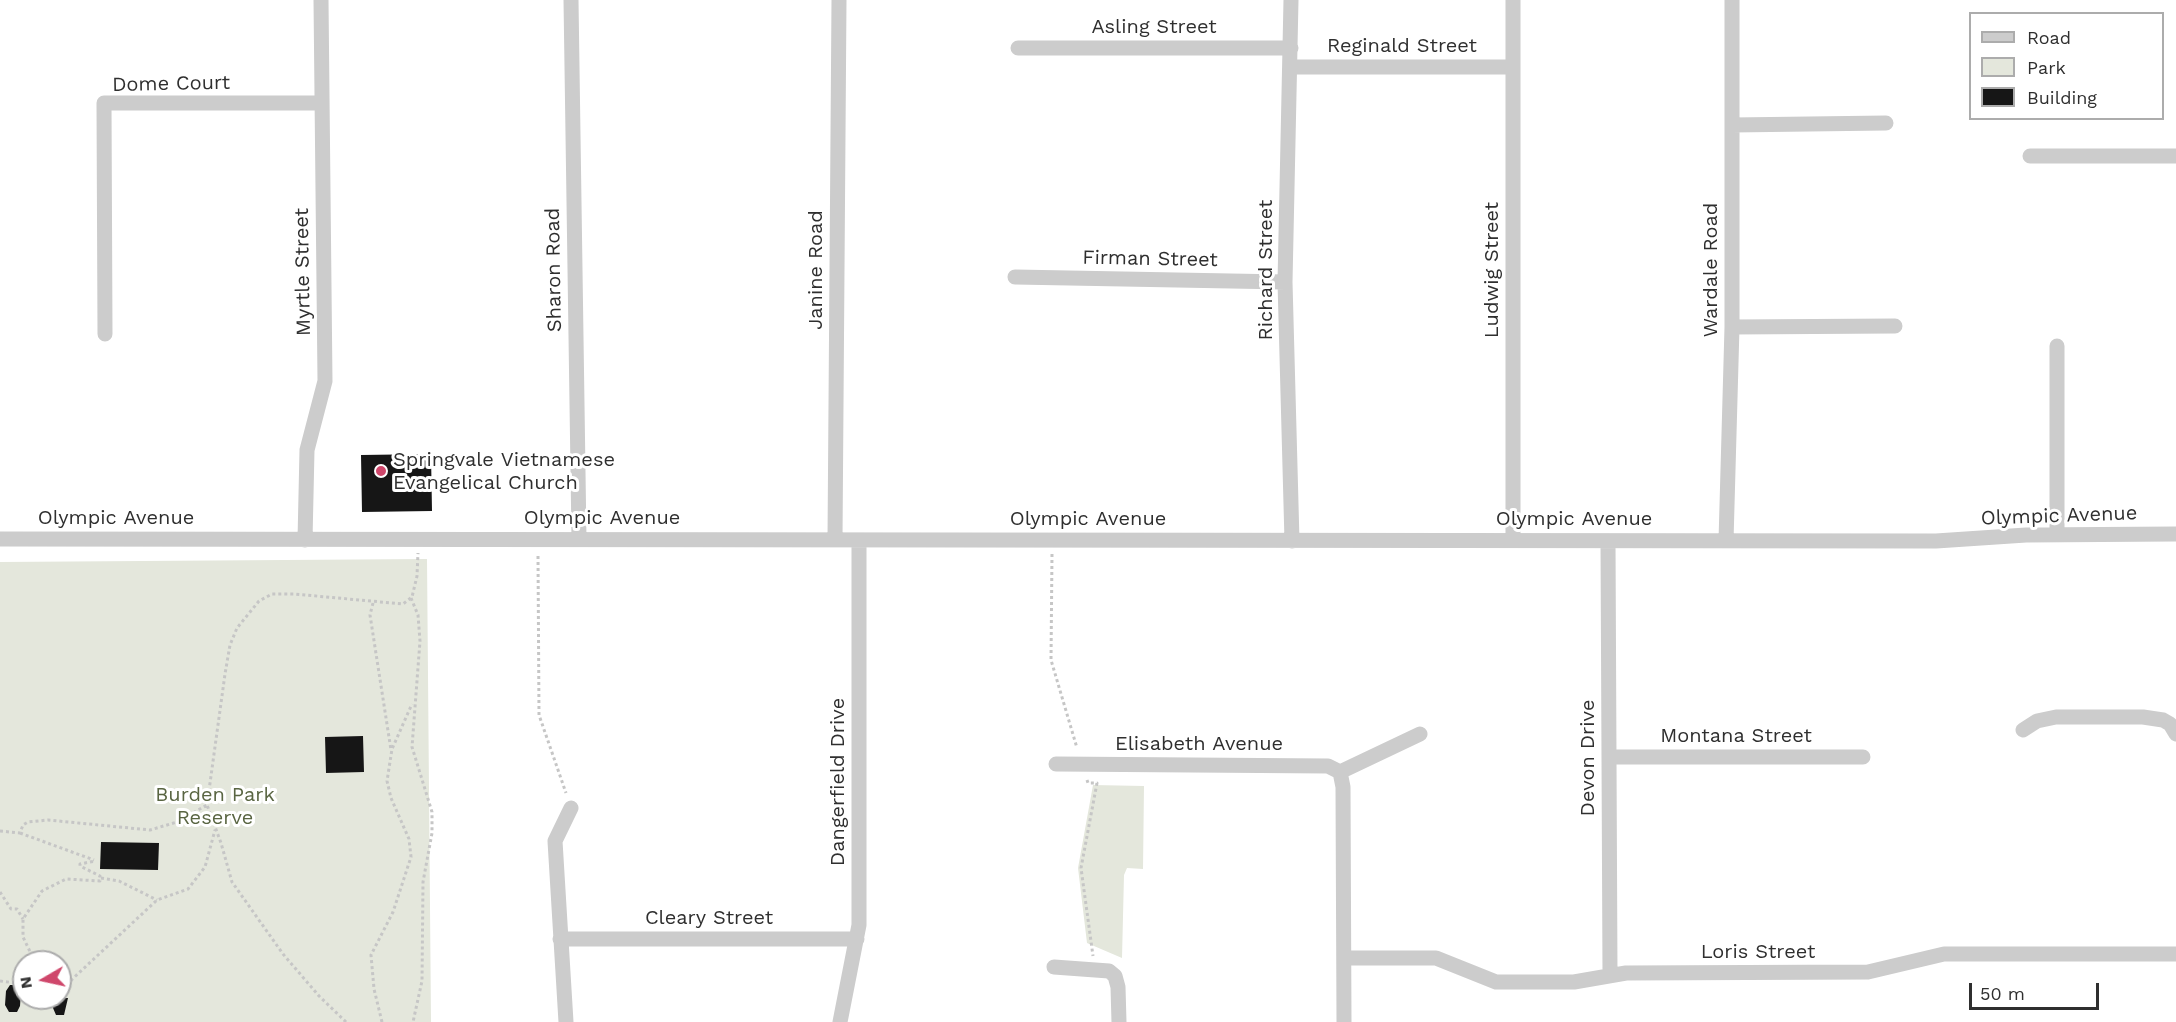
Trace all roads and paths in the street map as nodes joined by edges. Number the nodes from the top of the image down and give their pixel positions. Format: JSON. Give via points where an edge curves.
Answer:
{"nodes":[{"id":1,"x":321,"y":0,"type":"edge"},
{"id":2,"x":571,"y":0,"type":"edge"},
{"id":3,"x":839,"y":0,"type":"edge"},
{"id":4,"x":1291,"y":0,"type":"edge"},
{"id":5,"x":1513,"y":0,"type":"edge"},
{"id":6,"x":1732,"y":0,"type":"edge"},
{"id":7,"x":1018,"y":48,"type":"dead end"},
{"id":8,"x":1291,"y":48,"type":"junction"},
{"id":9,"x":1290,"y":67,"type":"junction"},
{"id":10,"x":1513,"y":67,"type":"junction"},
{"id":11,"x":322,"y":104,"type":"junction"},
{"id":12,"x":1886,"y":123,"type":"dead end"},
{"id":13,"x":1732,"y":125,"type":"junction"},
{"id":14,"x":2030,"y":156,"type":"dead end"},
{"id":15,"x":2176,"y":156,"type":"edge"},
{"id":16,"x":1015,"y":277,"type":"dead end"},
{"id":17,"x":1285,"y":282,"type":"junction"},
{"id":18,"x":1895,"y":326,"type":"dead end"},
{"id":19,"x":1732,"y":327,"type":"junction"},
{"id":20,"x":105,"y":334,"type":"dead end"},
{"id":21,"x":2057,"y":346,"type":"dead end"},
{"id":22,"x":2057,"y":534,"type":"junction"},
{"id":23,"x":2176,"y":534,"type":"edge"},
{"id":24,"x":579,"y":538,"type":"junction"},
{"id":25,"x":0,"y":539,"type":"edge"},
{"id":26,"x":538,"y":539,"type":"junction"},
{"id":27,"x":305,"y":540,"type":"junction"},
{"id":28,"x":418,"y":540,"type":"junction"},
{"id":29,"x":835,"y":540,"type":"junction"},
{"id":30,"x":859,"y":540,"type":"junction"},
{"id":31,"x":1052,"y":540,"type":"junction"},
{"id":32,"x":1513,"y":540,"type":"junction"},
{"id":33,"x":1293,"y":541,"type":"junction"},
{"id":34,"x":1608,"y":541,"type":"junction"},
{"id":35,"x":1726,"y":541,"type":"junction"},
{"id":36,"x":411,"y":598,"type":"junction"},
{"id":37,"x":373,"y":603,"type":"junction"},
{"id":38,"x":414,"y":700,"type":"junction"},
{"id":39,"x":2024,"y":730,"type":"dead end"},
{"id":40,"x":1420,"y":734,"type":"dead end"},
{"id":41,"x":2176,"y":734,"type":"edge"},
{"id":42,"x":391,"y":752,"type":"junction"},
{"id":43,"x":1609,"y":757,"type":"junction"},
{"id":44,"x":1863,"y":757,"type":"dead end"},
{"id":45,"x":1056,"y":764,"type":"dead end"},
{"id":46,"x":1082,"y":764,"type":"junction"},
{"id":47,"x":1340,"y":772,"type":"junction"},
{"id":48,"x":207,"y":805,"type":"junction"},
{"id":49,"x":571,"y":808,"type":"joint"},
{"id":50,"x":216,"y":829,"type":"junction"},
{"id":51,"x":0,"y":831,"type":"edge"},
{"id":52,"x":20,"y":833,"type":"junction"},
{"id":53,"x":100,"y":878,"type":"junction"},
{"id":54,"x":0,"y":892,"type":"edge"},
{"id":55,"x":157,"y":900,"type":"junction"},
{"id":56,"x":23,"y":919,"type":"junction"},
{"id":57,"x":560,"y":939,"type":"junction"},
{"id":58,"x":857,"y":939,"type":"junction"},
{"id":59,"x":29,"y":950,"type":"edge"},
{"id":60,"x":2176,"y":954,"type":"edge"},
{"id":61,"x":1344,"y":958,"type":"junction"},
{"id":62,"x":1053,"y":967,"type":"dead end"},
{"id":63,"x":1094,"y":968,"type":"junction"},
{"id":64,"x":1610,"y":975,"type":"junction"},
{"id":65,"x":72,"y":980,"type":"edge"},
{"id":66,"x":346,"y":1022,"type":"edge"},
{"id":67,"x":382,"y":1022,"type":"edge"},
{"id":68,"x":413,"y":1022,"type":"edge"},
{"id":69,"x":566,"y":1022,"type":"edge"},
{"id":70,"x":840,"y":1022,"type":"edge"},
{"id":71,"x":1119,"y":1022,"type":"edge"},
{"id":72,"x":1344,"y":1022,"type":"edge"}],
"edges":[{"from":1,"to":11,"type":"street","name":"Myrtle Street"},
{"from":2,"to":24,"type":"street","name":"Sharon Road"},
{"from":3,"to":29,"type":"street","name":"Janine Road"},
{"from":4,"to":8,"type":"street","name":"Richard Street"},
{"from":5,"to":10,"type":"street","name":"Ludwig Street"},
{"from":6,"to":13,"type":"street","name":"Wardale Road"},
{"from":7,"to":8,"type":"street","name":"Asling Street"},
{"from":8,"to":9,"type":"street","name":"Richard Street"},
{"from":9,"to":10,"type":"street","name":"Reginald Street"},
{"from":9,"to":17,"type":"street","name":"Richard Street"},
{"from":10,"to":32,"type":"street","name":"Ludwig Street"},
{"from":11,"to":20,"type":"street","name":"Dome Court","via":[[104,103]]},
{"from":11,"to":27,"type":"street","name":"Myrtle Street","via":[[325,381],[307,450]]},
{"from":12,"to":13,"type":"street"},
{"from":13,"to":19,"type":"street","name":"Wardale Road"},
{"from":14,"to":15,"type":"street"},
{"from":16,"to":17,"type":"street","name":"Firman Street"},
{"from":17,"to":33,"type":"street","name":"Richard Street"},
{"from":18,"to":19,"type":"street"},
{"from":19,"to":35,"type":"street","name":"Wardale Road"},
{"from":21,"to":22,"type":"street"},
{"from":22,"to":23,"type":"street","name":"Olympic Avenue"},
{"from":22,"to":35,"type":"street","name":"Olympic Avenue","via":[[1953,541]]},
{"from":24,"to":26,"type":"street","name":"Olympic Avenue"},
{"from":24,"to":29,"type":"street","name":"Olympic Avenue"},
{"from":25,"to":27,"type":"street","name":"Olympic Avenue"},
{"from":26,"to":28,"type":"street","name":"Olympic Avenue"},
{"from":26,"to":49,"type":"path","via":[[539,715]]},
{"from":27,"to":28,"type":"street","name":"Olympic Avenue"},
{"from":28,"to":36,"type":"path","via":[[417,576]]},
{"from":29,"to":30,"type":"street","name":"Olympic Avenue"},
{"from":30,"to":31,"type":"street","name":"Olympic Avenue"},
{"from":30,"to":58,"type":"street","name":"Dangerfield Drive"},
{"from":31,"to":33,"type":"street","name":"Olympic Avenue"},
{"from":31,"to":46,"type":"path","via":[[1051,660]]},
{"from":32,"to":33,"type":"street","name":"Olympic Avenue"},
{"from":32,"to":34,"type":"street","name":"Olympic Avenue"},
{"from":34,"to":35,"type":"street","name":"Olympic Avenue"},
{"from":34,"to":43,"type":"street","name":"Devon Drive"},
{"from":36,"to":37,"type":"path","via":[[403,604]]},
{"from":36,"to":38,"type":"path","via":[[418,615],[420,641]]},
{"from":37,"to":42,"type":"path","via":[[371,625]]},
{"from":37,"to":48,"type":"path","via":[[272,594],[246,614],[230,645]]},
{"from":38,"to":42,"type":"path"},
{"from":38,"to":68,"type":"path","via":[[412,747],[430,803],[432,833],[423,882],[422,981]]},
{"from":39,"to":41,"type":"street","via":[[2056,717],[2143,717],[2163,720]]},
{"from":40,"to":47,"type":"street"},
{"from":42,"to":67,"type":"path","via":[[387,781],[409,839],[411,857],[393,912],[371,955]]},
{"from":43,"to":44,"type":"street","name":"Montana Street"},
{"from":43,"to":64,"type":"street","name":"Devon Drive"},
{"from":45,"to":46,"type":"street","name":"Elisabeth Avenue"},
{"from":46,"to":47,"type":"street","name":"Elisabeth Avenue","via":[[1328,766]]},
{"from":46,"to":63,"type":"path","via":[[1088,783],[1097,783],[1081,868]]},
{"from":47,"to":61,"type":"street"},
{"from":48,"to":50,"type":"path"},
{"from":48,"to":52,"type":"path","via":[[177,822],[150,830],[48,820],[28,822]]},
{"from":49,"to":57,"type":"street","via":[[555,841]]},
{"from":50,"to":55,"type":"path","via":[[205,867],[188,889]]},
{"from":50,"to":66,"type":"path","via":[[232,882],[283,954]]},
{"from":51,"to":52,"type":"path"},
{"from":52,"to":53,"type":"path","via":[[96,861],[80,866]]},
{"from":53,"to":55,"type":"path","via":[[119,881]]},
{"from":53,"to":56,"type":"path","via":[[66,879],[42,891]]},
{"from":54,"to":56,"type":"path"},
{"from":55,"to":65,"type":"path"},
{"from":56,"to":59,"type":"path","via":[[23,937]]},
{"from":57,"to":58,"type":"street","name":"Cleary Street"},
{"from":57,"to":69,"type":"street"},
{"from":58,"to":70,"type":"street","name":"Dangerfield Drive"},
{"from":60,"to":64,"type":"street","name":"Loris Street","via":[[1944,954],[1868,972]]},
{"from":61,"to":64,"type":"street","name":"Loris Street","via":[[1436,958],[1496,982],[1585,982]]},
{"from":61,"to":72,"type":"street"},
{"from":62,"to":63,"type":"street"},
{"from":63,"to":71,"type":"street","via":[[1115,976]]}]}
